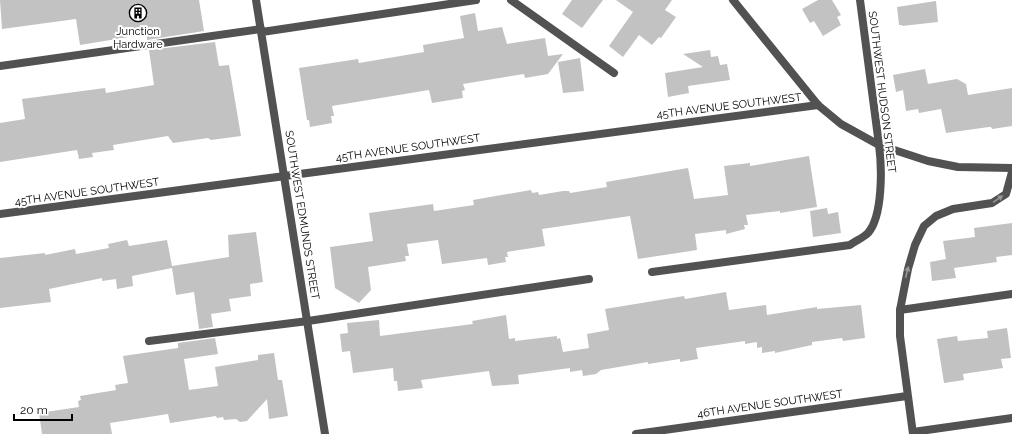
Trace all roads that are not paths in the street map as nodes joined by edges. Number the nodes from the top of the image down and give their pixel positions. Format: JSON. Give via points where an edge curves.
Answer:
{"nodes":[{"id":1,"x":256,"y":0,"type":"edge"},
{"id":2,"x":476,"y":0,"type":"edge"},
{"id":3,"x":511,"y":0,"type":"edge"},
{"id":4,"x":733,"y":0,"type":"edge"},
{"id":5,"x":860,"y":0,"type":"edge"},
{"id":6,"x":262,"y":30,"type":"junction"},
{"id":7,"x":0,"y":66,"type":"edge"},
{"id":8,"x":614,"y":73,"type":"dead end"},
{"id":9,"x":818,"y":105,"type":"junction"},
{"id":10,"x":880,"y":145,"type":"junction"},
{"id":11,"x":1012,"y":168,"type":"edge"},
{"id":12,"x":1012,"y":172,"type":"edge"},
{"id":13,"x":285,"y":176,"type":"junction"},
{"id":14,"x":0,"y":214,"type":"edge"},
{"id":15,"x":652,"y":272,"type":"dead end"},
{"id":16,"x":589,"y":279,"type":"dead end"},
{"id":17,"x":1012,"y":294,"type":"edge"},
{"id":18,"x":900,"y":310,"type":"junction"},
{"id":19,"x":308,"y":321,"type":"junction"},
{"id":20,"x":149,"y":341,"type":"dead end"},
{"id":21,"x":907,"y":396,"type":"junction"},
{"id":22,"x":1012,"y":418,"type":"edge"},
{"id":23,"x":913,"y":433,"type":"edge"},
{"id":24,"x":325,"y":434,"type":"edge"},
{"id":25,"x":636,"y":434,"type":"edge"}],
"edges":[{"from":1,"to":6,"type":"street","name":"SOUTHWEST EDMUNDS STREET"},
{"from":2,"to":6,"type":"street"},
{"from":3,"to":8,"type":"street"},
{"from":4,"to":9,"type":"street"},
{"from":5,"to":10,"type":"street","name":"SOUTHWEST HUDSON STREET"},
{"from":6,"to":7,"type":"street"},
{"from":6,"to":13,"type":"street","name":"SOUTHWEST EDMUNDS STREET"},
{"from":9,"to":10,"type":"street","via":[[841,124]]},
{"from":9,"to":13,"type":"street","name":"45TH AVENUE SOUTHWEST"},
{"from":10,"to":11,"type":"street","via":[[958,167]]},
{"from":10,"to":15,"type":"street","name":"SOUTHWEST HUDSON STREET","via":[[882,184],[874,222],[868,233],[850,245]]},
{"from":18,"to":12,"type":"street","one_way":true,"via":[[908,269],[924,226],[936,216],[953,209],[992,203],[1006,194]]},
{"from":13,"to":14,"type":"street","name":"45TH AVENUE SOUTHWEST"},
{"from":13,"to":19,"type":"street","name":"SOUTHWEST EDMUNDS STREET"},
{"from":16,"to":19,"type":"street"},
{"from":17,"to":18,"type":"street"},
{"from":18,"to":21,"type":"street","via":[[900,336]]},
{"from":19,"to":20,"type":"street"},
{"from":19,"to":24,"type":"street","name":"SOUTHWEST EDMUNDS STREET"},
{"from":21,"to":23,"type":"street"},
{"from":21,"to":25,"type":"street","name":"46TH AVENUE SOUTHWEST"},
{"from":22,"to":23,"type":"street"}]}
